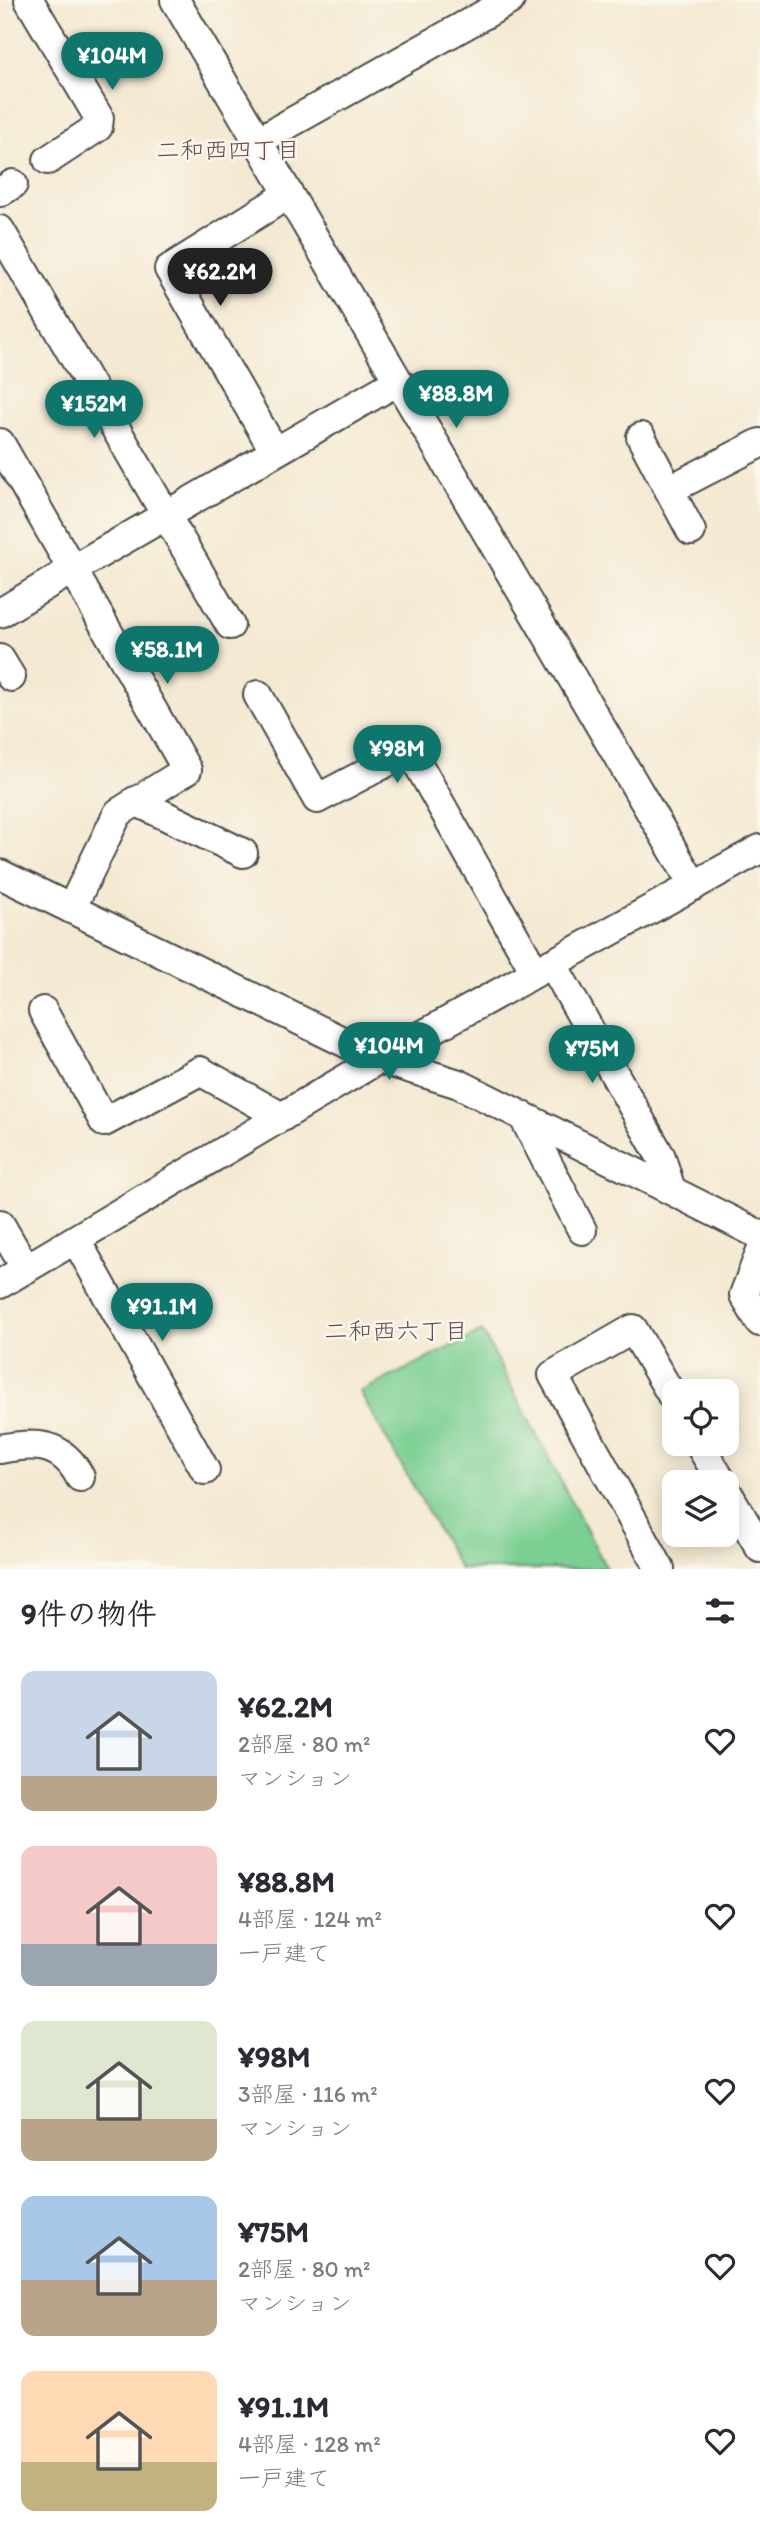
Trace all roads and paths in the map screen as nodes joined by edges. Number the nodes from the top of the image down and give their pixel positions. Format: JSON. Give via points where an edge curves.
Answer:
{"nodes":[{"id":1,"x":29,"y":0,"type":"edge"},
{"id":2,"x":175,"y":0,"type":"edge"},
{"id":3,"x":510,"y":0,"type":"edge"},
{"id":4,"x":258,"y":141,"type":"junction"},
{"id":5,"x":48,"y":160,"type":"dead end"},
{"id":6,"x":289,"y":194,"type":"junction"},
{"id":7,"x":0,"y":230,"type":"edge"},
{"id":8,"x":398,"y":381,"type":"junction"},
{"id":9,"x":641,"y":437,"type":"dead end"},
{"id":10,"x":0,"y":443,"type":"edge"},
{"id":11,"x":760,"y":443,"type":"edge"},
{"id":12,"x":275,"y":452,"type":"junction"},
{"id":13,"x":669,"y":490,"type":"junction"},
{"id":14,"x":166,"y":515,"type":"junction"},
{"id":15,"x":691,"y":531,"type":"dead end"},
{"id":16,"x":72,"y":569,"type":"junction"},
{"id":17,"x":0,"y":613,"type":"edge"},
{"id":18,"x":230,"y":625,"type":"dead end"},
{"id":19,"x":258,"y":695,"type":"dead end"},
{"id":20,"x":135,"y":801,"type":"junction"},
{"id":21,"x":760,"y":849,"type":"edge"},
{"id":22,"x":243,"y":853,"type":"dead end"},
{"id":23,"x":0,"y":874,"type":"edge"},
{"id":24,"x":694,"y":886,"type":"junction"},
{"id":25,"x":71,"y":909,"type":"junction"},
{"id":26,"x":543,"y":968,"type":"junction"},
{"id":27,"x":43,"y":1011,"type":"dead end"},
{"id":28,"x":379,"y":1059,"type":"junction"},
{"id":29,"x":523,"y":1116,"type":"junction"},
{"id":30,"x":282,"y":1117,"type":"junction"},
{"id":31,"x":671,"y":1190,"type":"junction"},
{"id":32,"x":0,"y":1224,"type":"edge"},
{"id":33,"x":582,"y":1230,"type":"dead end"},
{"id":34,"x":760,"y":1235,"type":"edge"},
{"id":35,"x":76,"y":1240,"type":"junction"},
{"id":36,"x":760,"y":1253,"type":"edge"},
{"id":37,"x":26,"y":1269,"type":"junction"},
{"id":38,"x":0,"y":1284,"type":"edge"},
{"id":39,"x":760,"y":1322,"type":"edge"},
{"id":40,"x":662,"y":1379,"type":"edge"},
{"id":41,"x":0,"y":1449,"type":"edge"},
{"id":42,"x":205,"y":1470,"type":"dead end"},
{"id":43,"x":80,"y":1477,"type":"dead end"},
{"id":44,"x":739,"y":1512,"type":"edge"},
{"id":45,"x":760,"y":1548,"type":"edge"},
{"id":46,"x":660,"y":1569,"type":"edge"}],
"edges":[{"from":1,"to":5,"type":"street","via":[[100,118],[98,127]]},
{"from":2,"to":4,"type":"street"},
{"from":3,"to":4,"type":"street"},
{"from":4,"to":6,"type":"street"},
{"from":6,"to":8,"type":"street"},
{"from":6,"to":12,"type":"street","via":[[169,269]]},
{"from":7,"to":14,"type":"street"},
{"from":8,"to":12,"type":"street"},
{"from":8,"to":24,"type":"street"},
{"from":9,"to":13,"type":"street"},
{"from":10,"to":16,"type":"street"},
{"from":11,"to":13,"type":"street"},
{"from":12,"to":14,"type":"street"},
{"from":13,"to":15,"type":"street"},
{"from":14,"to":16,"type":"street"},
{"from":14,"to":18,"type":"street"},
{"from":16,"to":17,"type":"street"},
{"from":16,"to":20,"type":"street","via":[[187,770]]},
{"from":19,"to":26,"type":"street","via":[[317,799],[410,750]]},
{"from":20,"to":22,"type":"street"},
{"from":20,"to":25,"type":"street","via":[[118,813]]},
{"from":21,"to":24,"type":"street"},
{"from":23,"to":25,"type":"street"},
{"from":24,"to":26,"type":"street"},
{"from":25,"to":28,"type":"street"},
{"from":26,"to":28,"type":"street"},
{"from":26,"to":31,"type":"street","via":[[661,1157]]},
{"from":27,"to":30,"type":"street","via":[[104,1122],[200,1072]]},
{"from":28,"to":29,"type":"street","via":[[459,1084]]},
{"from":28,"to":30,"type":"street"},
{"from":29,"to":31,"type":"street"},
{"from":29,"to":33,"type":"street"},
{"from":30,"to":35,"type":"street"},
{"from":31,"to":34,"type":"street"},
{"from":32,"to":37,"type":"street"},
{"from":35,"to":37,"type":"street"},
{"from":35,"to":42,"type":"street"},
{"from":36,"to":39,"type":"street","via":[[744,1295]]},
{"from":37,"to":38,"type":"street"},
{"from":40,"to":46,"type":"street","via":[[633,1329],[553,1375]]},
{"from":41,"to":43,"type":"street","via":[[42,1445],[71,1459]]},
{"from":44,"to":45,"type":"street"}]}
